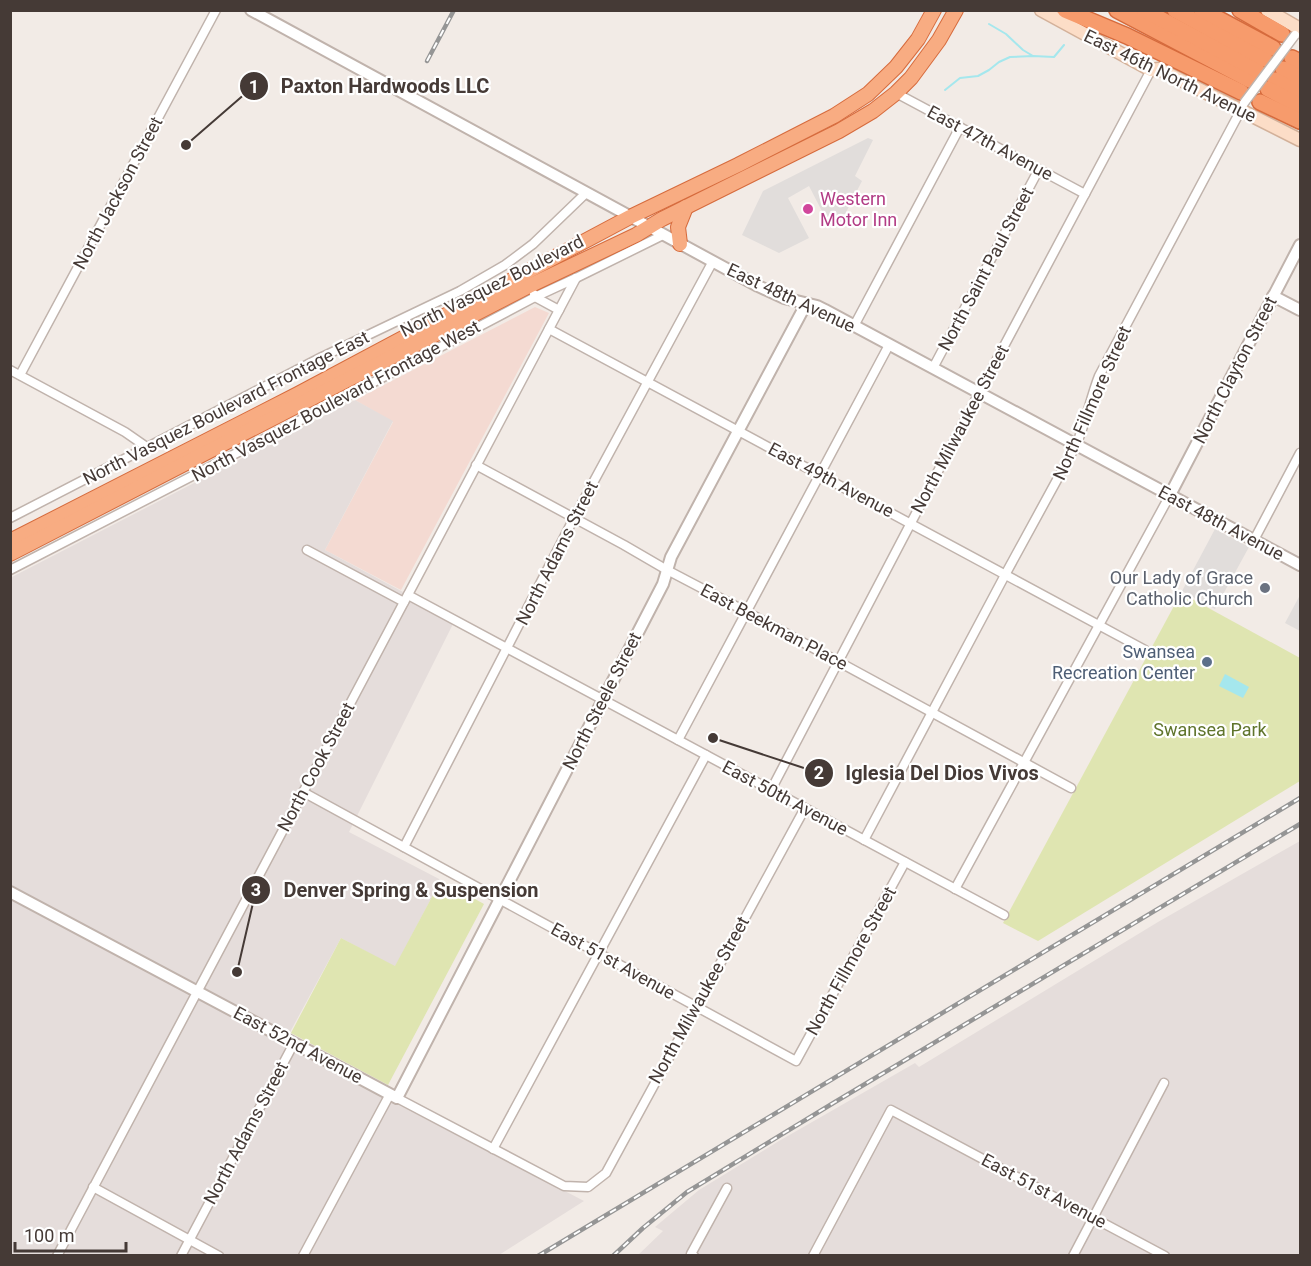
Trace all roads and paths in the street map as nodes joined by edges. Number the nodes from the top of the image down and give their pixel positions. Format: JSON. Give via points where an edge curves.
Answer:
{"nodes":[{"id":1,"x":216,"y":10,"type":"edge"},
{"id":2,"x":252,"y":10,"type":"edge"},
{"id":3,"x":934,"y":10,"type":"edge"},
{"id":4,"x":956,"y":10,"type":"edge"},
{"id":5,"x":1041,"y":10,"type":"edge"},
{"id":6,"x":1065,"y":10,"type":"edge"},
{"id":7,"x":1117,"y":10,"type":"edge"},
{"id":8,"x":1144,"y":10,"type":"edge"},
{"id":9,"x":1174,"y":10,"type":"edge"},
{"id":10,"x":1202,"y":10,"type":"edge"},
{"id":11,"x":1240,"y":10,"type":"edge"},
{"id":12,"x":1267,"y":10,"type":"edge"},
{"id":13,"x":1295,"y":30,"type":"edge"},
{"id":14,"x":1151,"y":70,"type":"junction"},
{"id":15,"x":1280,"y":77,"type":"edge"},
{"id":16,"x":1300,"y":78,"type":"edge"},
{"id":17,"x":1253,"y":80,"type":"junction"},
{"id":18,"x":896,"y":93,"type":"junction"},
{"id":19,"x":1300,"y":94,"type":"edge"},
{"id":20,"x":1300,"y":106,"type":"edge"},
{"id":21,"x":1300,"y":121,"type":"edge"},
{"id":22,"x":960,"y":127,"type":"junction"},
{"id":23,"x":1300,"y":140,"type":"edge"},
{"id":24,"x":1039,"y":169,"type":"junction"},
{"id":25,"x":586,"y":193,"type":"junction"},
{"id":26,"x":1085,"y":194,"type":"junction"},
{"id":27,"x":687,"y":207,"type":"junction"},
{"id":28,"x":630,"y":217,"type":"junction"},
{"id":29,"x":649,"y":227,"type":"junction"},
{"id":30,"x":663,"y":235,"type":"junction"},
{"id":31,"x":680,"y":244,"type":"junction"},
{"id":32,"x":1300,"y":245,"type":"edge"},
{"id":33,"x":713,"y":261,"type":"junction"},
{"id":34,"x":576,"y":278,"type":"junction"},
{"id":35,"x":532,"y":291,"type":"junction"},
{"id":36,"x":1273,"y":296,"type":"junction"},
{"id":37,"x":806,"y":303,"type":"junction"},
{"id":38,"x":559,"y":310,"type":"junction"},
{"id":39,"x":1300,"y":310,"type":"edge"},
{"id":40,"x":854,"y":326,"type":"junction"},
{"id":41,"x":549,"y":329,"type":"junction"},
{"id":42,"x":889,"y":345,"type":"junction"},
{"id":43,"x":933,"y":368,"type":"junction"},
{"id":44,"x":10,"y":370,"type":"edge"},
{"id":45,"x":20,"y":375,"type":"junction"},
{"id":46,"x":648,"y":382,"type":"junction"},
{"id":47,"x":979,"y":393,"type":"junction"},
{"id":48,"x":739,"y":430,"type":"junction"},
{"id":49,"x":1076,"y":445,"type":"junction"},
{"id":50,"x":148,"y":448,"type":"junction"},
{"id":51,"x":1300,"y":453,"type":"edge"},
{"id":52,"x":476,"y":465,"type":"junction"},
{"id":53,"x":820,"y":474,"type":"junction"},
{"id":54,"x":1170,"y":495,"type":"junction"},
{"id":55,"x":10,"y":518,"type":"edge"},
{"id":56,"x":574,"y":518,"type":"junction"},
{"id":57,"x":911,"y":524,"type":"junction"},
{"id":58,"x":1254,"y":540,"type":"junction"},
{"id":59,"x":10,"y":541,"type":"edge"},
{"id":60,"x":307,"y":550,"type":"dead end"},
{"id":61,"x":10,"y":554,"type":"edge"},
{"id":62,"x":1300,"y":565,"type":"edge"},
{"id":63,"x":10,"y":570,"type":"edge"},
{"id":64,"x":667,"y":570,"type":"junction"},
{"id":65,"x":1005,"y":575,"type":"junction"},
{"id":66,"x":406,"y":598,"type":"junction"},
{"id":67,"x":747,"y":612,"type":"junction"},
{"id":68,"x":1099,"y":625,"type":"junction"},
{"id":69,"x":507,"y":648,"type":"junction"},
{"id":70,"x":1145,"y":650,"type":"dead end"},
{"id":71,"x":838,"y":662,"type":"junction"},
{"id":72,"x":603,"y":700,"type":"junction"},
{"id":73,"x":932,"y":713,"type":"junction"},
{"id":74,"x":678,"y":740,"type":"junction"},
{"id":75,"x":706,"y":755,"type":"junction"},
{"id":76,"x":1024,"y":763,"type":"junction"},
{"id":77,"x":1071,"y":788,"type":"dead end"},
{"id":78,"x":771,"y":790,"type":"junction"},
{"id":79,"x":303,"y":792,"type":"junction"},
{"id":80,"x":805,"y":808,"type":"junction"},
{"id":81,"x":864,"y":840,"type":"junction"},
{"id":82,"x":404,"y":847,"type":"junction"},
{"id":83,"x":905,"y":862,"type":"junction"},
{"id":84,"x":955,"y":889,"type":"junction"},
{"id":85,"x":10,"y":892,"type":"edge"},
{"id":86,"x":499,"y":899,"type":"junction"},
{"id":87,"x":1004,"y":915,"type":"dead end"},
{"id":88,"x":599,"y":953,"type":"junction"},
{"id":89,"x":197,"y":991,"type":"junction"},
{"id":90,"x":696,"y":1006,"type":"junction"},
{"id":91,"x":294,"y":1043,"type":"junction"},
{"id":92,"x":796,"y":1061,"type":"joint"},
{"id":93,"x":1164,"y":1083,"type":"dead end"},
{"id":94,"x":394,"y":1096,"type":"junction"},
{"id":95,"x":493,"y":1149,"type":"junction"},
{"id":96,"x":93,"y":1187,"type":"junction"},
{"id":97,"x":588,"y":1187,"type":"joint"},
{"id":98,"x":727,"y":1188,"type":"dead end"},
{"id":99,"x":1093,"y":1217,"type":"junction"},
{"id":100,"x":190,"y":1239,"type":"junction"},
{"id":101,"x":693,"y":1255,"type":"edge"},
{"id":102,"x":57,"y":1256,"type":"edge"},
{"id":103,"x":181,"y":1256,"type":"edge"},
{"id":104,"x":219,"y":1256,"type":"edge"},
{"id":105,"x":303,"y":1256,"type":"edge"},
{"id":106,"x":813,"y":1256,"type":"edge"},
{"id":107,"x":1073,"y":1256,"type":"edge"},
{"id":108,"x":1165,"y":1256,"type":"edge"}],
"edges":[{"from":1,"to":45,"type":"street","name":"North Jackson Street"},
{"from":2,"to":25,"type":"street","name":"East 48th Avenue"},
{"from":3,"to":28,"type":"highway","name":"North Vasquez Boulevard","via":[[896,67],[857,102]]},
{"from":4,"to":18,"type":"highway","name":"North Vasquez Boulevard","via":[[929,54]]},
{"from":5,"to":14,"type":"main road","name":"East 46th North Avenue"},
{"from":6,"to":17,"type":"highway","via":[[1215,80]]},
{"from":7,"to":17,"type":"highway"},
{"from":8,"to":17,"type":"highway"},
{"from":9,"to":17,"type":"highway"},
{"from":10,"to":17,"type":"highway"},
{"from":11,"to":13,"type":"highway"},
{"from":12,"to":13,"type":"main road"},
{"from":13,"to":17,"type":"street","name":"North Fillmore Street","bridge":true},
{"from":14,"to":17,"type":"main road","name":"East 46th North Avenue"},
{"from":14,"to":26,"type":"street","name":"North Milwaukee Street"},
{"from":15,"to":16,"type":"highway"},
{"from":15,"to":19,"type":"highway"},
{"from":15,"to":20,"type":"highway"},
{"from":15,"to":21,"type":"highway"},
{"from":17,"to":23,"type":"main road","name":"East 46th North Avenue"},
{"from":17,"to":49,"type":"street","name":"North Fillmore Street","via":[[1099,376]]},
{"from":18,"to":22,"type":"street","name":"East 47th Avenue"},
{"from":18,"to":27,"type":"highway","name":"North Vasquez Boulevard","via":[[852,125]]},
{"from":22,"to":24,"type":"street","name":"East 47th Avenue"},
{"from":22,"to":40,"type":"street"},
{"from":24,"to":26,"type":"street","name":"East 47th Avenue"},
{"from":24,"to":43,"type":"street","name":"North Saint Paul Street"},
{"from":25,"to":28,"type":"street","name":"East 48th Avenue"},
{"from":25,"to":50,"type":"street","name":"North Vasquez Boulevard Frontage East","via":[[505,265]]},
{"from":26,"to":47,"type":"street","name":"North Milwaukee Street"},
{"from":27,"to":29,"type":"highway","name":"North Vasquez Boulevard"},
{"from":27,"to":31,"type":"highway","via":[[678,227]]},
{"from":28,"to":29,"type":"street","name":"East 48th Avenue"},
{"from":28,"to":59,"type":"highway","name":"North Vasquez Boulevard","via":[[277,405]]},
{"from":29,"to":30,"type":"street","name":"East 48th Avenue"},
{"from":29,"to":35,"type":"highway","name":"North Vasquez Boulevard"},
{"from":30,"to":31,"type":"street","name":"East 48th Avenue"},
{"from":30,"to":34,"type":"street","name":"North Vasquez Boulevard Frontage West"},
{"from":31,"to":33,"type":"street","name":"East 48th Avenue"},
{"from":32,"to":36,"type":"street","name":"North Clayton Street"},
{"from":33,"to":37,"type":"street","name":"East 48th Avenue","via":[[778,295]]},
{"from":33,"to":46,"type":"street","name":"North Adams Street"},
{"from":34,"to":35,"type":"street","name":"North Vasquez Boulevard Frontage West"},
{"from":34,"to":38,"type":"street","name":"North Cook Street"},
{"from":35,"to":38,"type":"street"},
{"from":35,"to":61,"type":"highway","name":"North Vasquez Boulevard"},
{"from":35,"to":63,"type":"street","name":"North Vasquez Boulevard Frontage West","via":[[355,392]]},
{"from":36,"to":39,"type":"street"},
{"from":36,"to":54,"type":"street","name":"North Clayton Street"},
{"from":37,"to":40,"type":"street","name":"East 48th Avenue"},
{"from":37,"to":48,"type":"street","name":"North Steele Street"},
{"from":38,"to":41,"type":"street","name":"North Cook Street"},
{"from":40,"to":42,"type":"street","name":"East 48th Avenue"},
{"from":41,"to":46,"type":"street","name":"East 49th Avenue"},
{"from":41,"to":52,"type":"street","name":"North Cook Street"},
{"from":42,"to":43,"type":"street","name":"East 48th Avenue"},
{"from":42,"to":53,"type":"street"},
{"from":43,"to":47,"type":"street","name":"East 48th Avenue"},
{"from":44,"to":45,"type":"street"},
{"from":45,"to":50,"type":"street"},
{"from":46,"to":48,"type":"street","name":"East 49th Avenue"},
{"from":46,"to":56,"type":"street","name":"North Adams Street"},
{"from":47,"to":49,"type":"street","name":"East 48th Avenue"},
{"from":47,"to":57,"type":"street","name":"North Milwaukee Street"},
{"from":48,"to":53,"type":"street","name":"East 49th Avenue"},
{"from":48,"to":64,"type":"street","name":"North Steele Street"},
{"from":49,"to":54,"type":"street","name":"East 48th Avenue"},
{"from":49,"to":65,"type":"street","name":"North Fillmore Street"},
{"from":50,"to":55,"type":"street","name":"North Vasquez Boulevard Frontage East"},
{"from":51,"to":58,"type":"street"},
{"from":52,"to":56,"type":"street","name":"East Beekman Place"},
{"from":52,"to":66,"type":"street","name":"North Cook Street"},
{"from":53,"to":57,"type":"street","name":"East 49th Avenue"},
{"from":53,"to":67,"type":"street"},
{"from":54,"to":58,"type":"street","name":"East 48th Avenue"},
{"from":54,"to":68,"type":"street"},
{"from":56,"to":64,"type":"street","name":"East Beekman Place"},
{"from":56,"to":69,"type":"street","name":"North Adams Street"},
{"from":57,"to":65,"type":"street","name":"East 49th Avenue"},
{"from":57,"to":71,"type":"street","name":"North Milwaukee Street"},
{"from":58,"to":62,"type":"street","name":"East 48th Avenue"},
{"from":60,"to":66,"type":"street","name":"East 50th Avenue"},
{"from":64,"to":67,"type":"street","name":"East Beekman Place"},
{"from":64,"to":72,"type":"street","name":"North Steele Street"},
{"from":65,"to":68,"type":"street","name":"East 49th Avenue"},
{"from":65,"to":73,"type":"street","name":"North Fillmore Street"},
{"from":66,"to":69,"type":"street","name":"East 50th Avenue"},
{"from":66,"to":79,"type":"street","name":"North Cook Street"},
{"from":67,"to":71,"type":"street","name":"East Beekman Place"},
{"from":67,"to":74,"type":"street"},
{"from":68,"to":70,"type":"street","name":"East 49th Avenue"},
{"from":68,"to":76,"type":"street"},
{"from":69,"to":72,"type":"street","name":"East 50th Avenue"},
{"from":69,"to":82,"type":"street","name":"North Adams Street"},
{"from":71,"to":73,"type":"street","name":"East Beekman Place"},
{"from":71,"to":78,"type":"street","name":"North Milwaukee Street"},
{"from":72,"to":74,"type":"street","name":"East 50th Avenue"},
{"from":72,"to":86,"type":"street","name":"North Steele Street"},
{"from":73,"to":76,"type":"street","name":"East Beekman Place"},
{"from":73,"to":81,"type":"street","name":"North Fillmore Street"},
{"from":74,"to":75,"type":"street","name":"East 50th Avenue"},
{"from":75,"to":78,"type":"street","name":"East 50th Avenue"},
{"from":75,"to":88,"type":"street"},
{"from":76,"to":77,"type":"street","name":"East Beekman Place"},
{"from":76,"to":84,"type":"street"},
{"from":78,"to":80,"type":"street","name":"East 50th Avenue"},
{"from":79,"to":82,"type":"street","name":"East 51st Avenue"},
{"from":79,"to":89,"type":"street","name":"North Cook Street"},
{"from":80,"to":81,"type":"street","name":"East 50th Avenue"},
{"from":80,"to":90,"type":"street","name":"North Milwaukee Street"},
{"from":81,"to":83,"type":"street","name":"East 50th Avenue"},
{"from":82,"to":86,"type":"street","name":"East 51st Avenue"},
{"from":83,"to":84,"type":"street","name":"East 50th Avenue"},
{"from":83,"to":92,"type":"street","name":"North Fillmore Street"},
{"from":84,"to":87,"type":"street","name":"East 50th Avenue"},
{"from":85,"to":89,"type":"street","name":"East 52nd Avenue"},
{"from":86,"to":88,"type":"street","name":"East 51st Avenue"},
{"from":86,"to":94,"type":"street","name":"North Steele Street"},
{"from":88,"to":90,"type":"street","name":"East 51st Avenue"},
{"from":88,"to":95,"type":"street"},
{"from":89,"to":91,"type":"street","name":"East 52nd Avenue"},
{"from":89,"to":96,"type":"street","name":"North Cook Street"},
{"from":90,"to":92,"type":"street","name":"East 51st Avenue"},
{"from":90,"to":97,"type":"street","name":"North Milwaukee Street","via":[[606,1173]]},
{"from":91,"to":94,"type":"street","name":"East 52nd Avenue"},
{"from":91,"to":100,"type":"street","name":"North Adams Street"},
{"from":93,"to":99,"type":"street"},
{"from":94,"to":95,"type":"street","name":"East 52nd Avenue"},
{"from":94,"to":105,"type":"street","name":"North Steele Street"},
{"from":95,"to":97,"type":"street","name":"East 52nd Avenue","via":[[564,1186]]},
{"from":96,"to":100,"type":"street"},
{"from":96,"to":102,"type":"street","name":"North Cook Street"},
{"from":98,"to":101,"type":"street"},
{"from":99,"to":106,"type":"street","name":"East 51st Avenue","via":[[891,1110]]},
{"from":99,"to":107,"type":"street"},
{"from":99,"to":108,"type":"street","name":"East 51st Avenue"},
{"from":100,"to":103,"type":"street","name":"North Adams Street"},
{"from":100,"to":104,"type":"street"}]}
